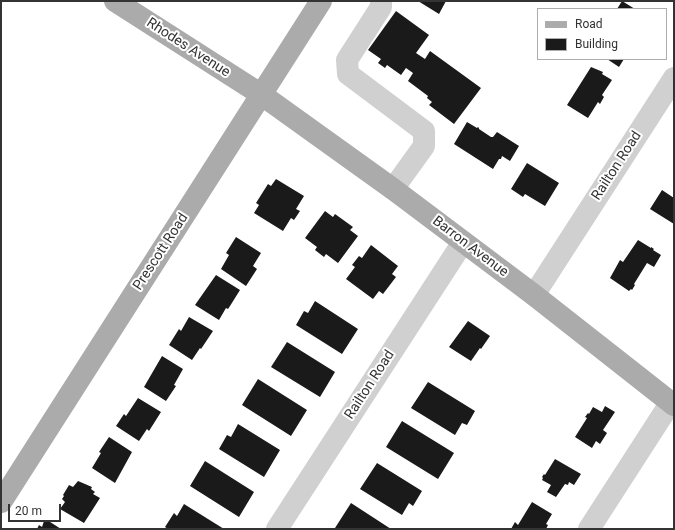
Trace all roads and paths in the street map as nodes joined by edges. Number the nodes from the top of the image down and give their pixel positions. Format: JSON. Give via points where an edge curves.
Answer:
{"nodes":[{"id":1,"x":115,"y":1,"type":"edge"},
{"id":2,"x":321,"y":1,"type":"edge"},
{"id":3,"x":381,"y":1,"type":"edge"},
{"id":4,"x":674,"y":78,"type":"edge"},
{"id":5,"x":262,"y":95,"type":"junction"},
{"id":6,"x":393,"y":189,"type":"junction"},
{"id":7,"x":463,"y":242,"type":"junction"},
{"id":8,"x":534,"y":295,"type":"junction"},
{"id":9,"x":672,"y":404,"type":"edge"},
{"id":10,"x":1,"y":502,"type":"edge"},
{"id":11,"x":277,"y":529,"type":"edge"},
{"id":12,"x":589,"y":529,"type":"edge"}],
"edges":[{"from":1,"to":5,"type":"main road","name":"Rhodes Avenue"},
{"from":2,"to":5,"type":"main road","name":"Prescott Road"},
{"from":3,"to":6,"type":"street","via":[[381,8],[347,60],[348,74],[424,131],[424,146]]},
{"from":4,"to":8,"type":"street","name":"Railton Road"},
{"from":5,"to":6,"type":"main road","name":"Barron Avenue"},
{"from":5,"to":10,"type":"main road","name":"Prescott Road"},
{"from":6,"to":7,"type":"main road","name":"Barron Avenue"},
{"from":7,"to":8,"type":"main road","name":"Barron Avenue"},
{"from":7,"to":11,"type":"street","name":"Railton Road"},
{"from":8,"to":9,"type":"main road","name":"Barron Avenue"},
{"from":9,"to":12,"type":"street"}]}
